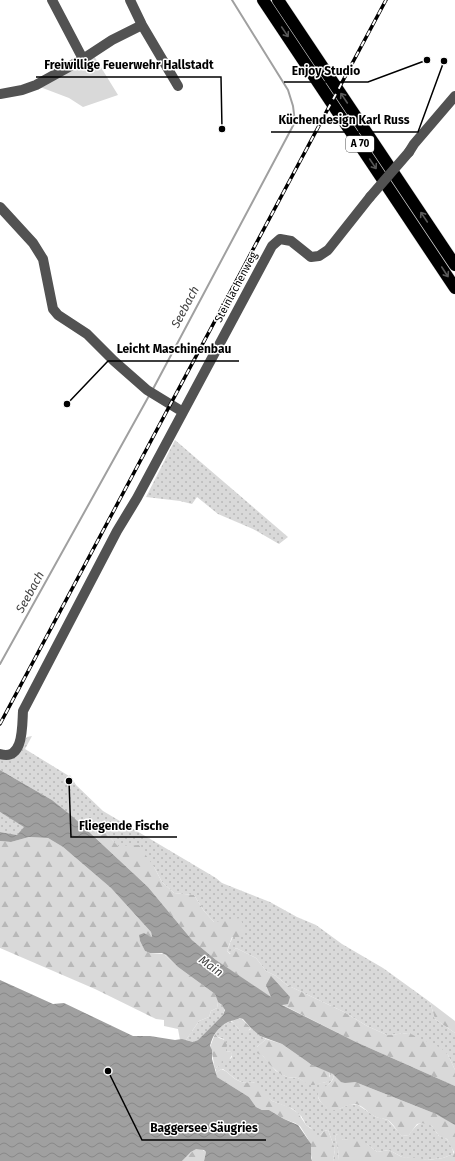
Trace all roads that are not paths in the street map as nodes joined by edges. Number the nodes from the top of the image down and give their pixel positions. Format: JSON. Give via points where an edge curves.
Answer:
{"nodes":[{"id":1,"x":52,"y":0,"type":"edge"},
{"id":2,"x":130,"y":0,"type":"edge"},
{"id":3,"x":263,"y":0,"type":"edge"},
{"id":4,"x":278,"y":0,"type":"edge"},
{"id":5,"x":142,"y":25,"type":"junction"},
{"id":6,"x":83,"y":59,"type":"junction"},
{"id":7,"x":178,"y":86,"type":"dead end"},
{"id":8,"x":0,"y":94,"type":"edge"},
{"id":9,"x":455,"y":96,"type":"edge"},
{"id":10,"x":0,"y":207,"type":"edge"},
{"id":11,"x":455,"y":265,"type":"edge"},
{"id":12,"x":455,"y":288,"type":"edge"},
{"id":13,"x":183,"y":412,"type":"junction"},
{"id":14,"x":0,"y":754,"type":"edge"}],
"edges":[{"from":1,"to":6,"type":"street"},
{"from":2,"to":5,"type":"street"},
{"from":3,"to":12,"type":"highway","number":"A 70","one_way":true},
{"from":11,"to":4,"type":"highway","number":"A 70","one_way":true},
{"from":5,"to":6,"type":"street"},
{"from":5,"to":7,"type":"street"},
{"from":6,"to":8,"type":"street","via":[[36,85]]},
{"from":9,"to":13,"type":"street","name":"Steinlachenweg","bridge":true,"via":[[328,250],[319,256],[311,257],[291,241],[280,239],[272,246]]},
{"from":10,"to":13,"type":"street","via":[[33,243],[42,258],[52,309],[87,334],[151,393]]},
{"from":13,"to":14,"type":"street","name":"Steinlachenweg","via":[[117,531],[23,711],[19,746],[9,755]]}]}
